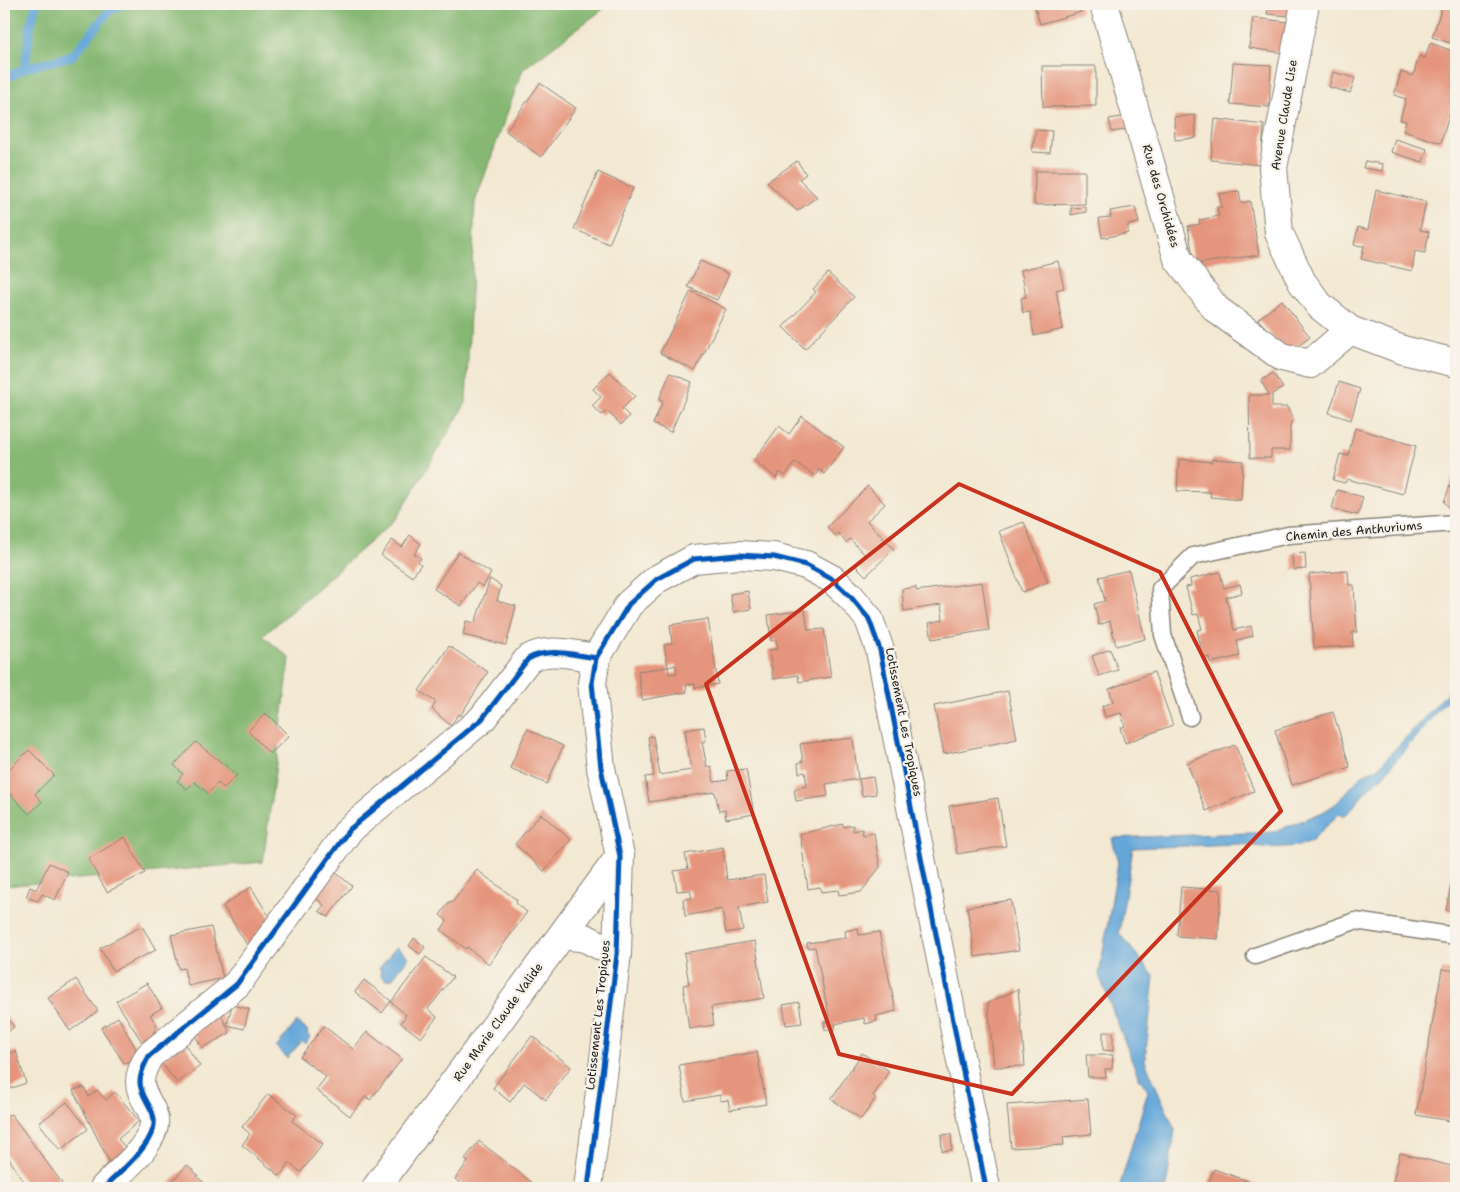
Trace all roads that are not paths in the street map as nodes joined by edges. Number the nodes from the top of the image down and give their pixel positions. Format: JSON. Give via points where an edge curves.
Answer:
{"nodes":[{"id":1,"x":1104,"y":4,"type":"edge"},
{"id":2,"x":1305,"y":4,"type":"edge"},
{"id":3,"x":1350,"y":330,"type":"junction"},
{"id":4,"x":1456,"y":363,"type":"edge"},
{"id":5,"x":1456,"y":523,"type":"edge"},
{"id":6,"x":596,"y":658,"type":"junction"},
{"id":7,"x":1190,"y":717,"type":"dead end"},
{"id":8,"x":620,"y":856,"type":"junction"},
{"id":9,"x":563,"y":935,"type":"junction"},
{"id":10,"x":1456,"y":936,"type":"edge"},
{"id":11,"x":617,"y":954,"type":"junction"},
{"id":12,"x":1254,"y":956,"type":"dead end"},
{"id":13,"x":104,"y":1188,"type":"edge"},
{"id":14,"x":376,"y":1188,"type":"edge"},
{"id":15,"x":588,"y":1188,"type":"edge"},
{"id":16,"x":986,"y":1188,"type":"edge"}],
"edges":[{"from":1,"to":3,"type":"street","name":"Rue des Orchidées","via":[[1178,259],[1210,302],[1282,357],[1310,364]]},
{"from":2,"to":3,"type":"street","name":"Avenue Claude Lise","via":[[1273,168],[1279,232],[1302,282],[1320,306]]},
{"from":3,"to":4,"type":"street","name":"Avenue Claude Lise","via":[[1403,350]]},
{"from":5,"to":7,"type":"lane","name":"Chemin des Anthuriums","via":[[1288,535],[1193,556],[1160,588],[1163,635]]},
{"from":6,"to":8,"type":"street","name":"Lotissement Les Tropiques","via":[[592,683],[601,768]]},
{"from":6,"to":13,"type":"street","via":[[551,652],[528,659],[482,719],[349,830],[237,984],[149,1056],[140,1082],[142,1094],[154,1116],[154,1128],[143,1147]]},
{"from":6,"to":16,"type":"street","name":"Lotissement Les Tropiques","via":[[629,604],[657,579],[694,559],[774,556],[806,565],[832,579],[869,619],[881,658]]},
{"from":8,"to":9,"type":"street","name":"Rue Marie Claude Valide"},
{"from":8,"to":11,"type":"street","name":"Lotissement Les Tropiques"},
{"from":9,"to":11,"type":"street","via":[[585,938]]},
{"from":9,"to":14,"type":"street","name":"Rue Marie Claude Valide"},
{"from":10,"to":12,"type":"lane","via":[[1356,922]]},
{"from":11,"to":15,"type":"street","name":"Lotissement Les Tropiques"}]}
